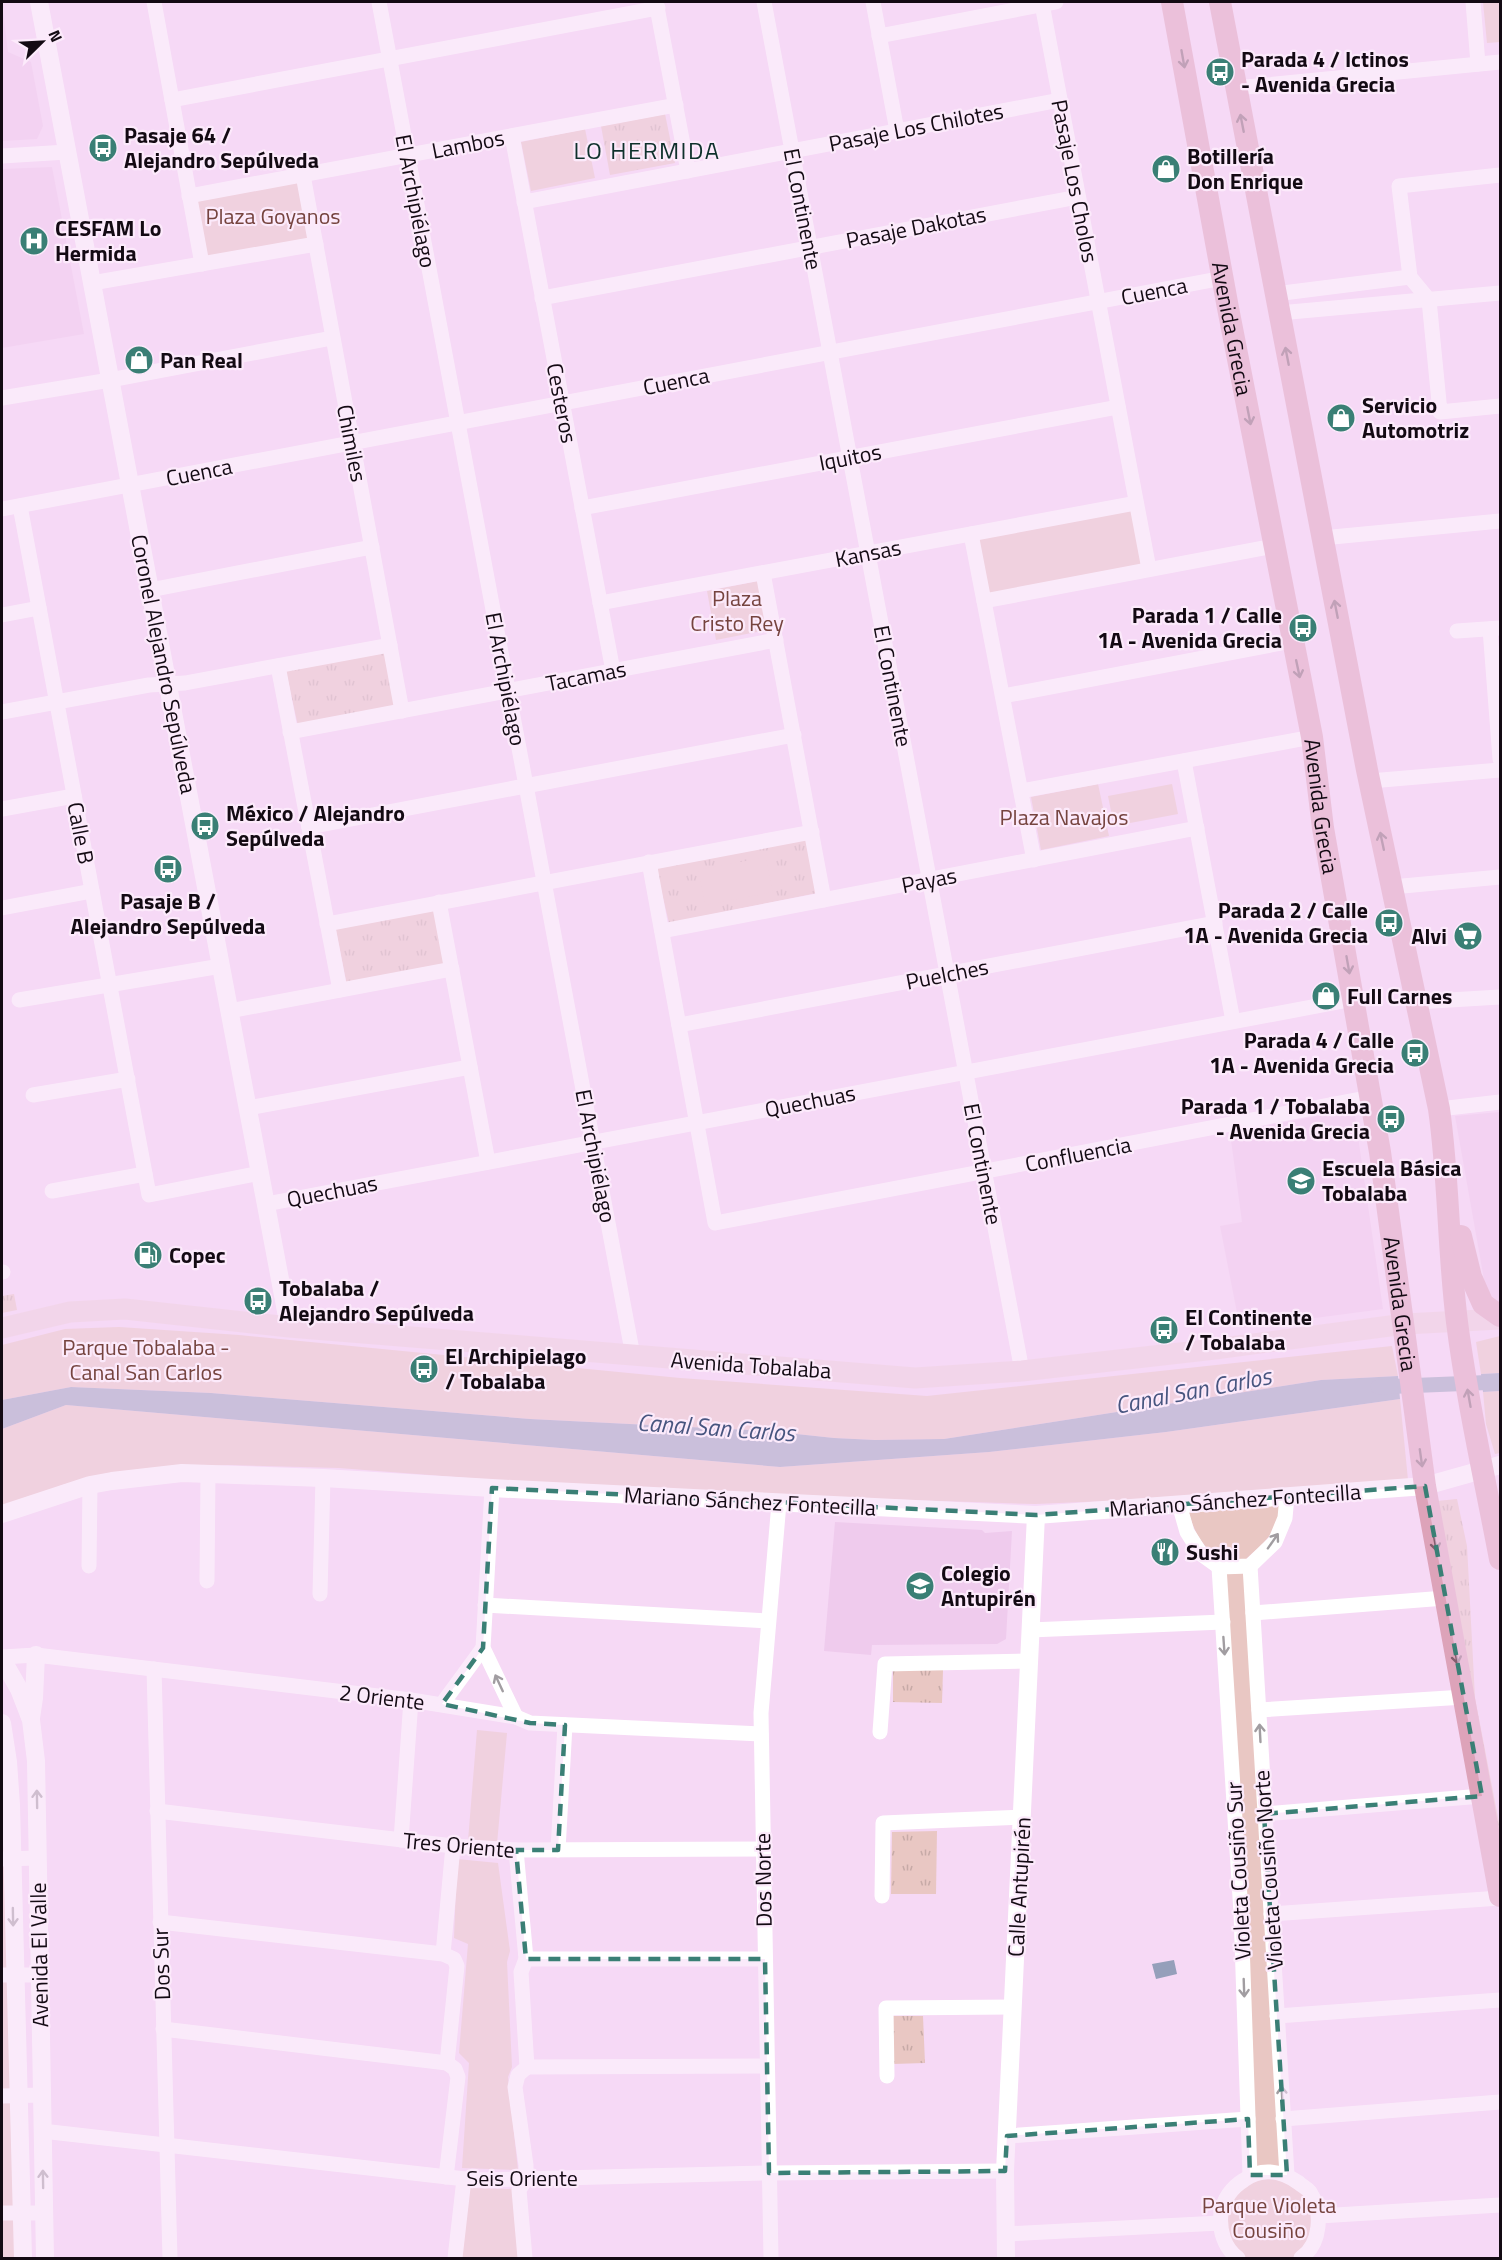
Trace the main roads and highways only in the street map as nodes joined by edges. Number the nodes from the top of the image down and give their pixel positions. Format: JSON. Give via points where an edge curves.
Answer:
{"nodes":[{"id":1,"x":1172,"y":2,"type":"edge"},
{"id":2,"x":1220,"y":2,"type":"edge"},
{"id":3,"x":1444,"y":1146,"type":"junction"},
{"id":4,"x":1500,"y":1318,"type":"edge"},
{"id":5,"x":1457,"y":1321,"type":"junction"},
{"id":6,"x":1404,"y":1324,"type":"junction"},
{"id":7,"x":2,"y":1328,"type":"edge"},
{"id":8,"x":1492,"y":1467,"type":"edge"},
{"id":9,"x":1500,"y":1559,"type":"edge"},
{"id":10,"x":1500,"y":1897,"type":"edge"}],
"edges":[{"from":1,"to":6,"type":"main road","name":"Avenida Grecia","one_way":true,"via":[[1312,737],[1323,828],[1371,1097]]},
{"from":3,"to":2,"type":"main road","one_way":true},
{"from":3,"to":4,"type":"main road","via":[[1471,1277],[1483,1304]]},
{"from":3,"to":5,"type":"main road"},
{"from":4,"to":5,"type":"main road","name":"Avenida Tobalaba"},
{"from":5,"to":6,"type":"main road","name":"Avenida Tobalaba"},
{"from":8,"to":5,"type":"main road","one_way":true,"via":[[1474,1425]]},
{"from":6,"to":7,"type":"main road","name":"Avenida Tobalaba","via":[[1022,1371],[915,1378],[125,1310],[70,1312]]},
{"from":6,"to":10,"type":"main road","name":"Avenida Grecia","one_way":true,"via":[[1425,1486]]},
{"from":8,"to":9,"type":"main road"}]}
